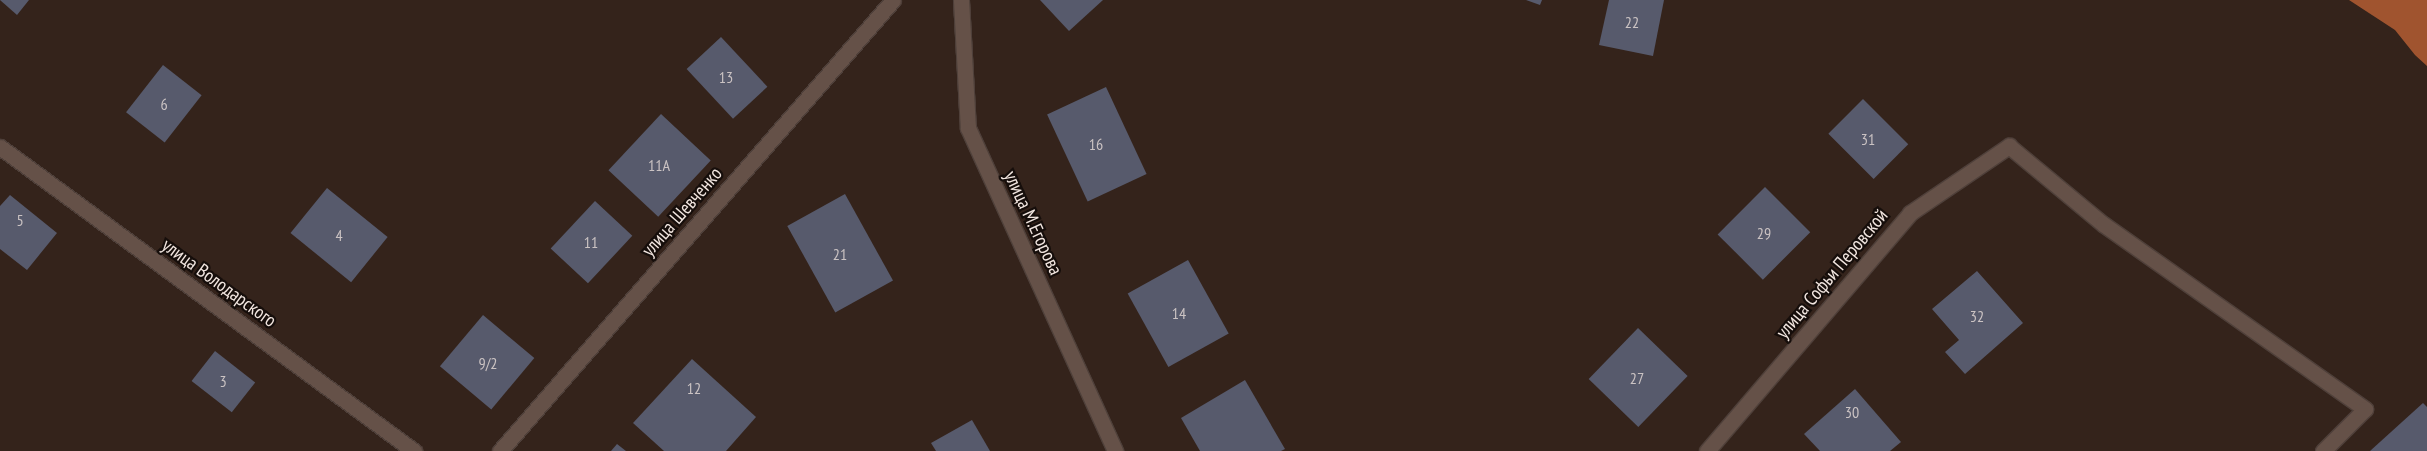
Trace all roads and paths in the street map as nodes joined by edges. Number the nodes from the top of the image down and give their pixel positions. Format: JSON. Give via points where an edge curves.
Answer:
{"nodes":[{"id":1,"x":893,"y":0,"type":"edge"},
{"id":2,"x":961,"y":0,"type":"edge"},
{"id":3,"x":0,"y":147,"type":"edge"},
{"id":4,"x":414,"y":451,"type":"edge"},
{"id":5,"x":500,"y":451,"type":"edge"},
{"id":6,"x":1115,"y":451,"type":"edge"},
{"id":7,"x":1707,"y":451,"type":"edge"},
{"id":8,"x":2323,"y":451,"type":"edge"}],
"edges":[{"from":1,"to":5,"type":"street","name":"улица Шевченко"},
{"from":2,"to":6,"type":"street","name":"улица М.Егорова","via":[[968,128]]},
{"from":3,"to":4,"type":"street","name":"улица Володарского"},
{"from":7,"to":8,"type":"street","name":"улица Софьи Перовской","via":[[1910,213],[2009,146],[2103,224],[2365,409]]}]}
